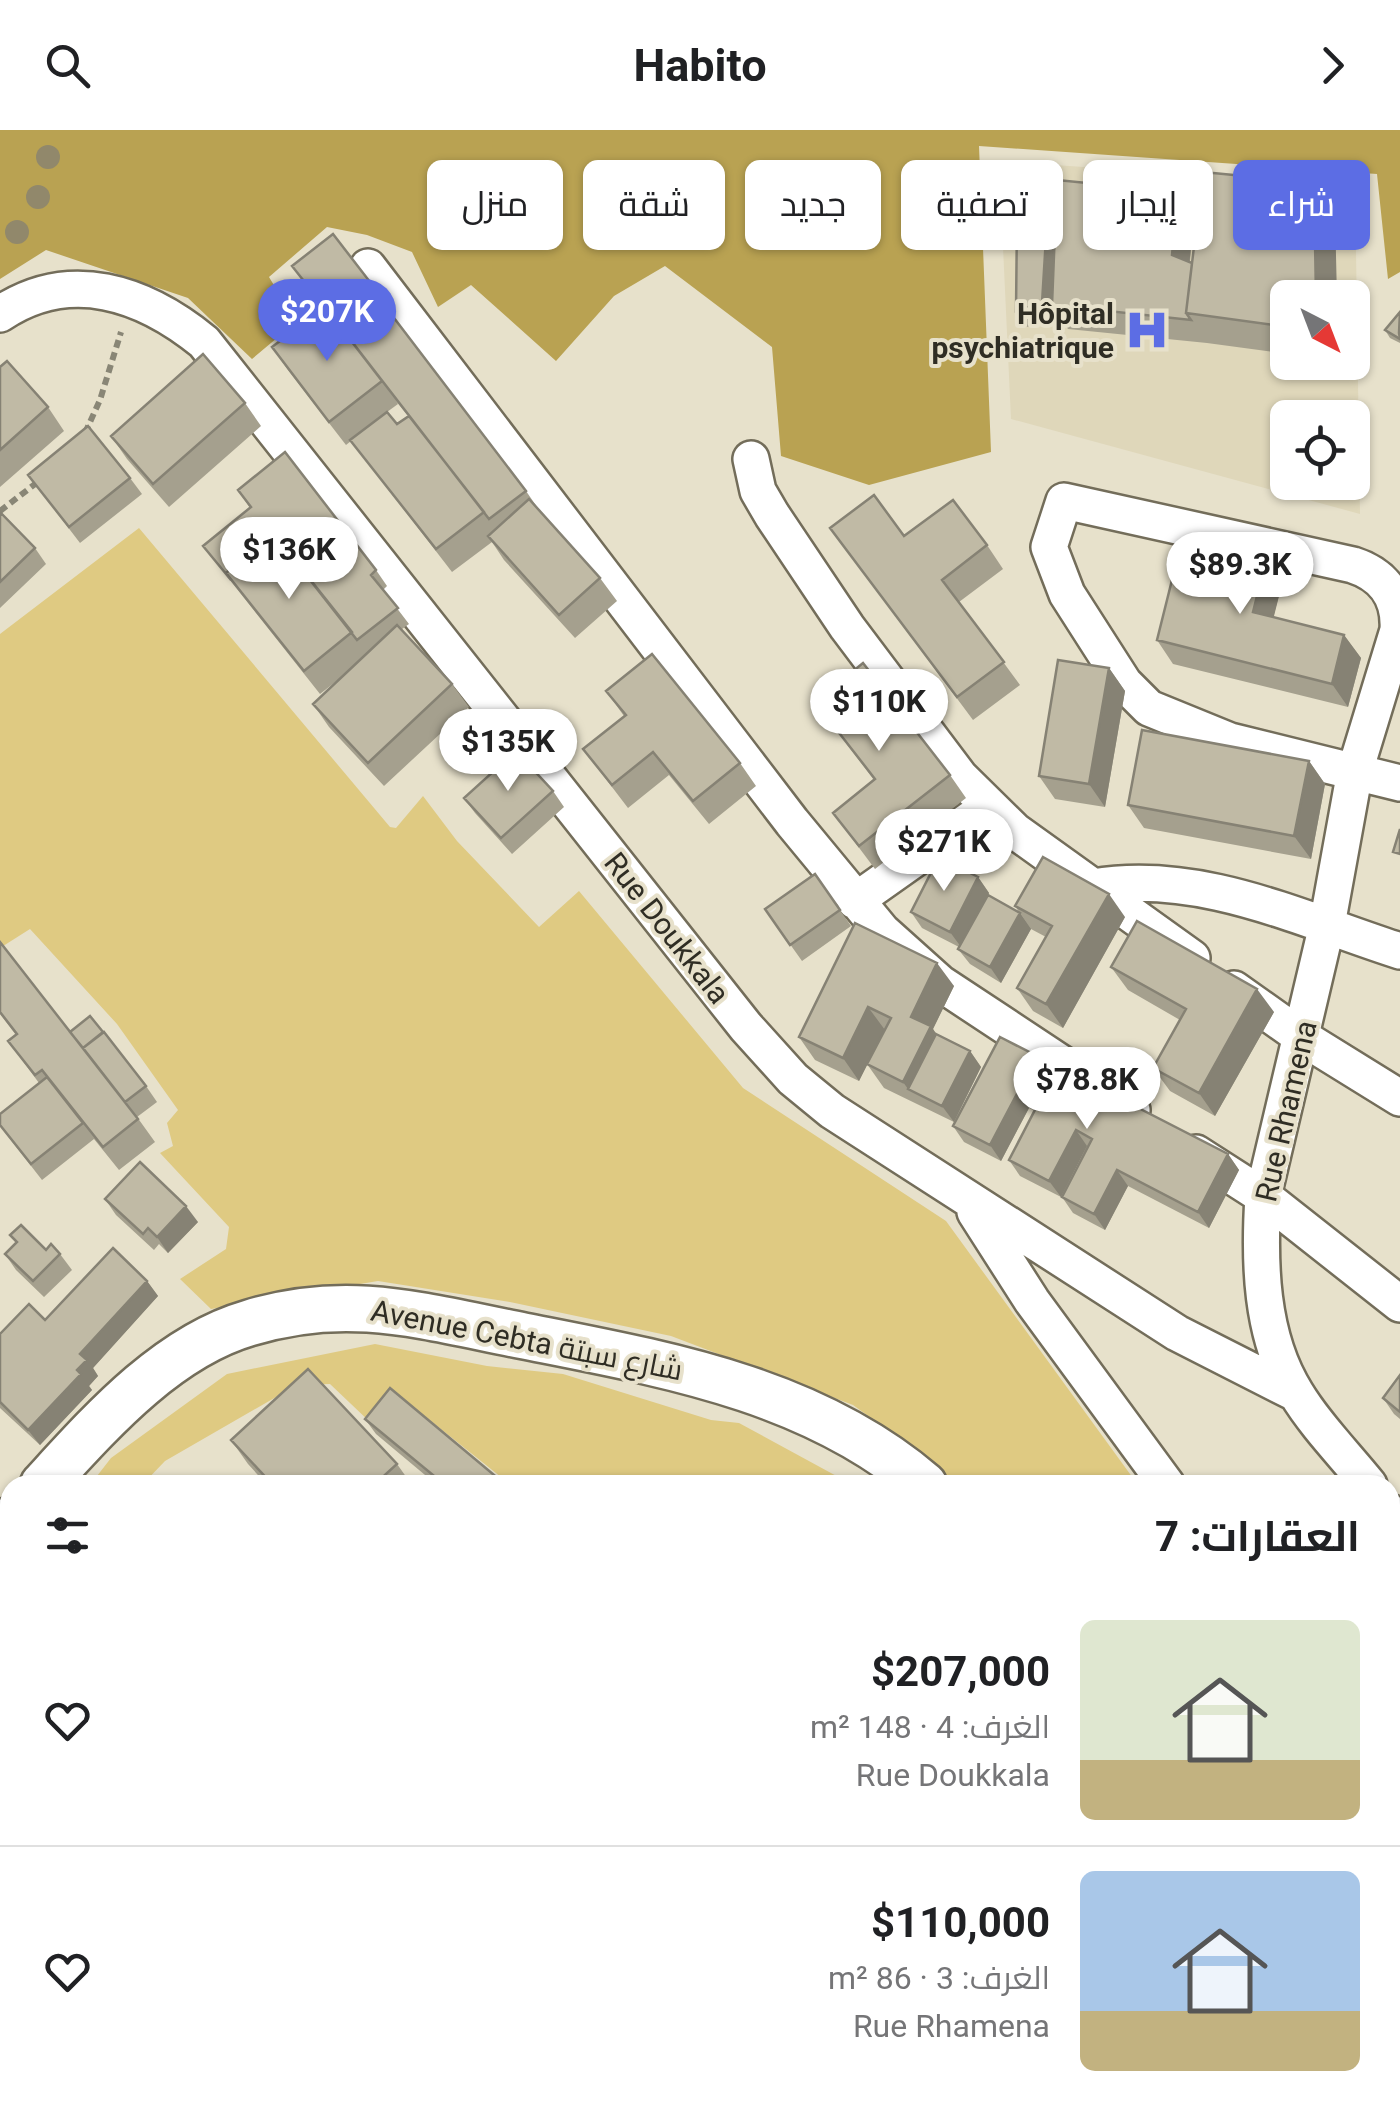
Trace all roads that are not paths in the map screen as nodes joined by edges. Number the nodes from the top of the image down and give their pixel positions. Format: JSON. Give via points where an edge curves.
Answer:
{"nodes":[{"id":1,"x":368,"y":268,"type":"dead end"},
{"id":2,"x":0,"y":314,"type":"edge"},
{"id":3,"x":752,"y":459,"type":"dead end"},
{"id":4,"x":1355,"y":771,"type":"junction"},
{"id":5,"x":1400,"y":783,"type":"edge"},
{"id":6,"x":988,"y":807,"type":"junction"},
{"id":7,"x":1093,"y":886,"type":"junction"},
{"id":8,"x":856,"y":902,"type":"junction"},
{"id":9,"x":1327,"y":926,"type":"junction"},
{"id":10,"x":1400,"y":951,"type":"edge"},
{"id":11,"x":1303,"y":1038,"type":"junction"},
{"id":12,"x":1400,"y":1098,"type":"edge"},
{"id":13,"x":1263,"y":1196,"type":"junction"},
{"id":14,"x":967,"y":1200,"type":"junction"},
{"id":15,"x":1400,"y":1304,"type":"edge"},
{"id":16,"x":1295,"y":1393,"type":"junction"},
{"id":17,"x":52,"y":1475,"type":"edge"},
{"id":18,"x":910,"y":1475,"type":"edge"},
{"id":19,"x":1159,"y":1475,"type":"edge"},
{"id":20,"x":1361,"y":1475,"type":"edge"}],
"edges":[{"from":1,"to":8,"type":"street"},
{"from":2,"to":14,"type":"street","name":"Rue Doukkala","via":[[59,289],[102,291],[181,322],[204,342],[778,1063],[832,1111]]},
{"from":3,"to":6,"type":"street","via":[[766,506],[847,627]]},
{"from":4,"to":4,"type":"street","name":"Rue Rhamena","via":[[1399,613],[1394,596],[1371,570],[1064,502],[1049,548],[1067,594],[1149,708],[1230,741]]},
{"from":4,"to":5,"type":"street"},
{"from":4,"to":9,"type":"street","name":"Rue Rhamena"},
{"from":6,"to":7,"type":"street"},
{"from":6,"to":8,"type":"street"},
{"from":7,"to":9,"type":"street","via":[[1164,882],[1237,896]]},
{"from":7,"to":11,"type":"street"},
{"from":8,"to":13,"type":"street","via":[[940,983]]},
{"from":9,"to":10,"type":"street"},
{"from":9,"to":11,"type":"street","name":"Rue Rhamena"},
{"from":11,"to":12,"type":"street"},
{"from":11,"to":13,"type":"street","name":"Rue Rhamena"},
{"from":13,"to":15,"type":"street"},
{"from":13,"to":16,"type":"street","name":"Rue Rhamena","via":[[1262,1276],[1270,1323]]},
{"from":14,"to":16,"type":"street","name":"Rue Doukkala","via":[[1176,1334]]},
{"from":14,"to":19,"type":"street"},
{"from":16,"to":20,"type":"street","name":"Rue Rhamena"},
{"from":17,"to":18,"type":"street","name":"Avenue Cebta شارع سبتة","via":[[128,1400],[202,1344],[245,1323],[346,1307],[451,1320],[739,1385],[814,1414]]}]}
